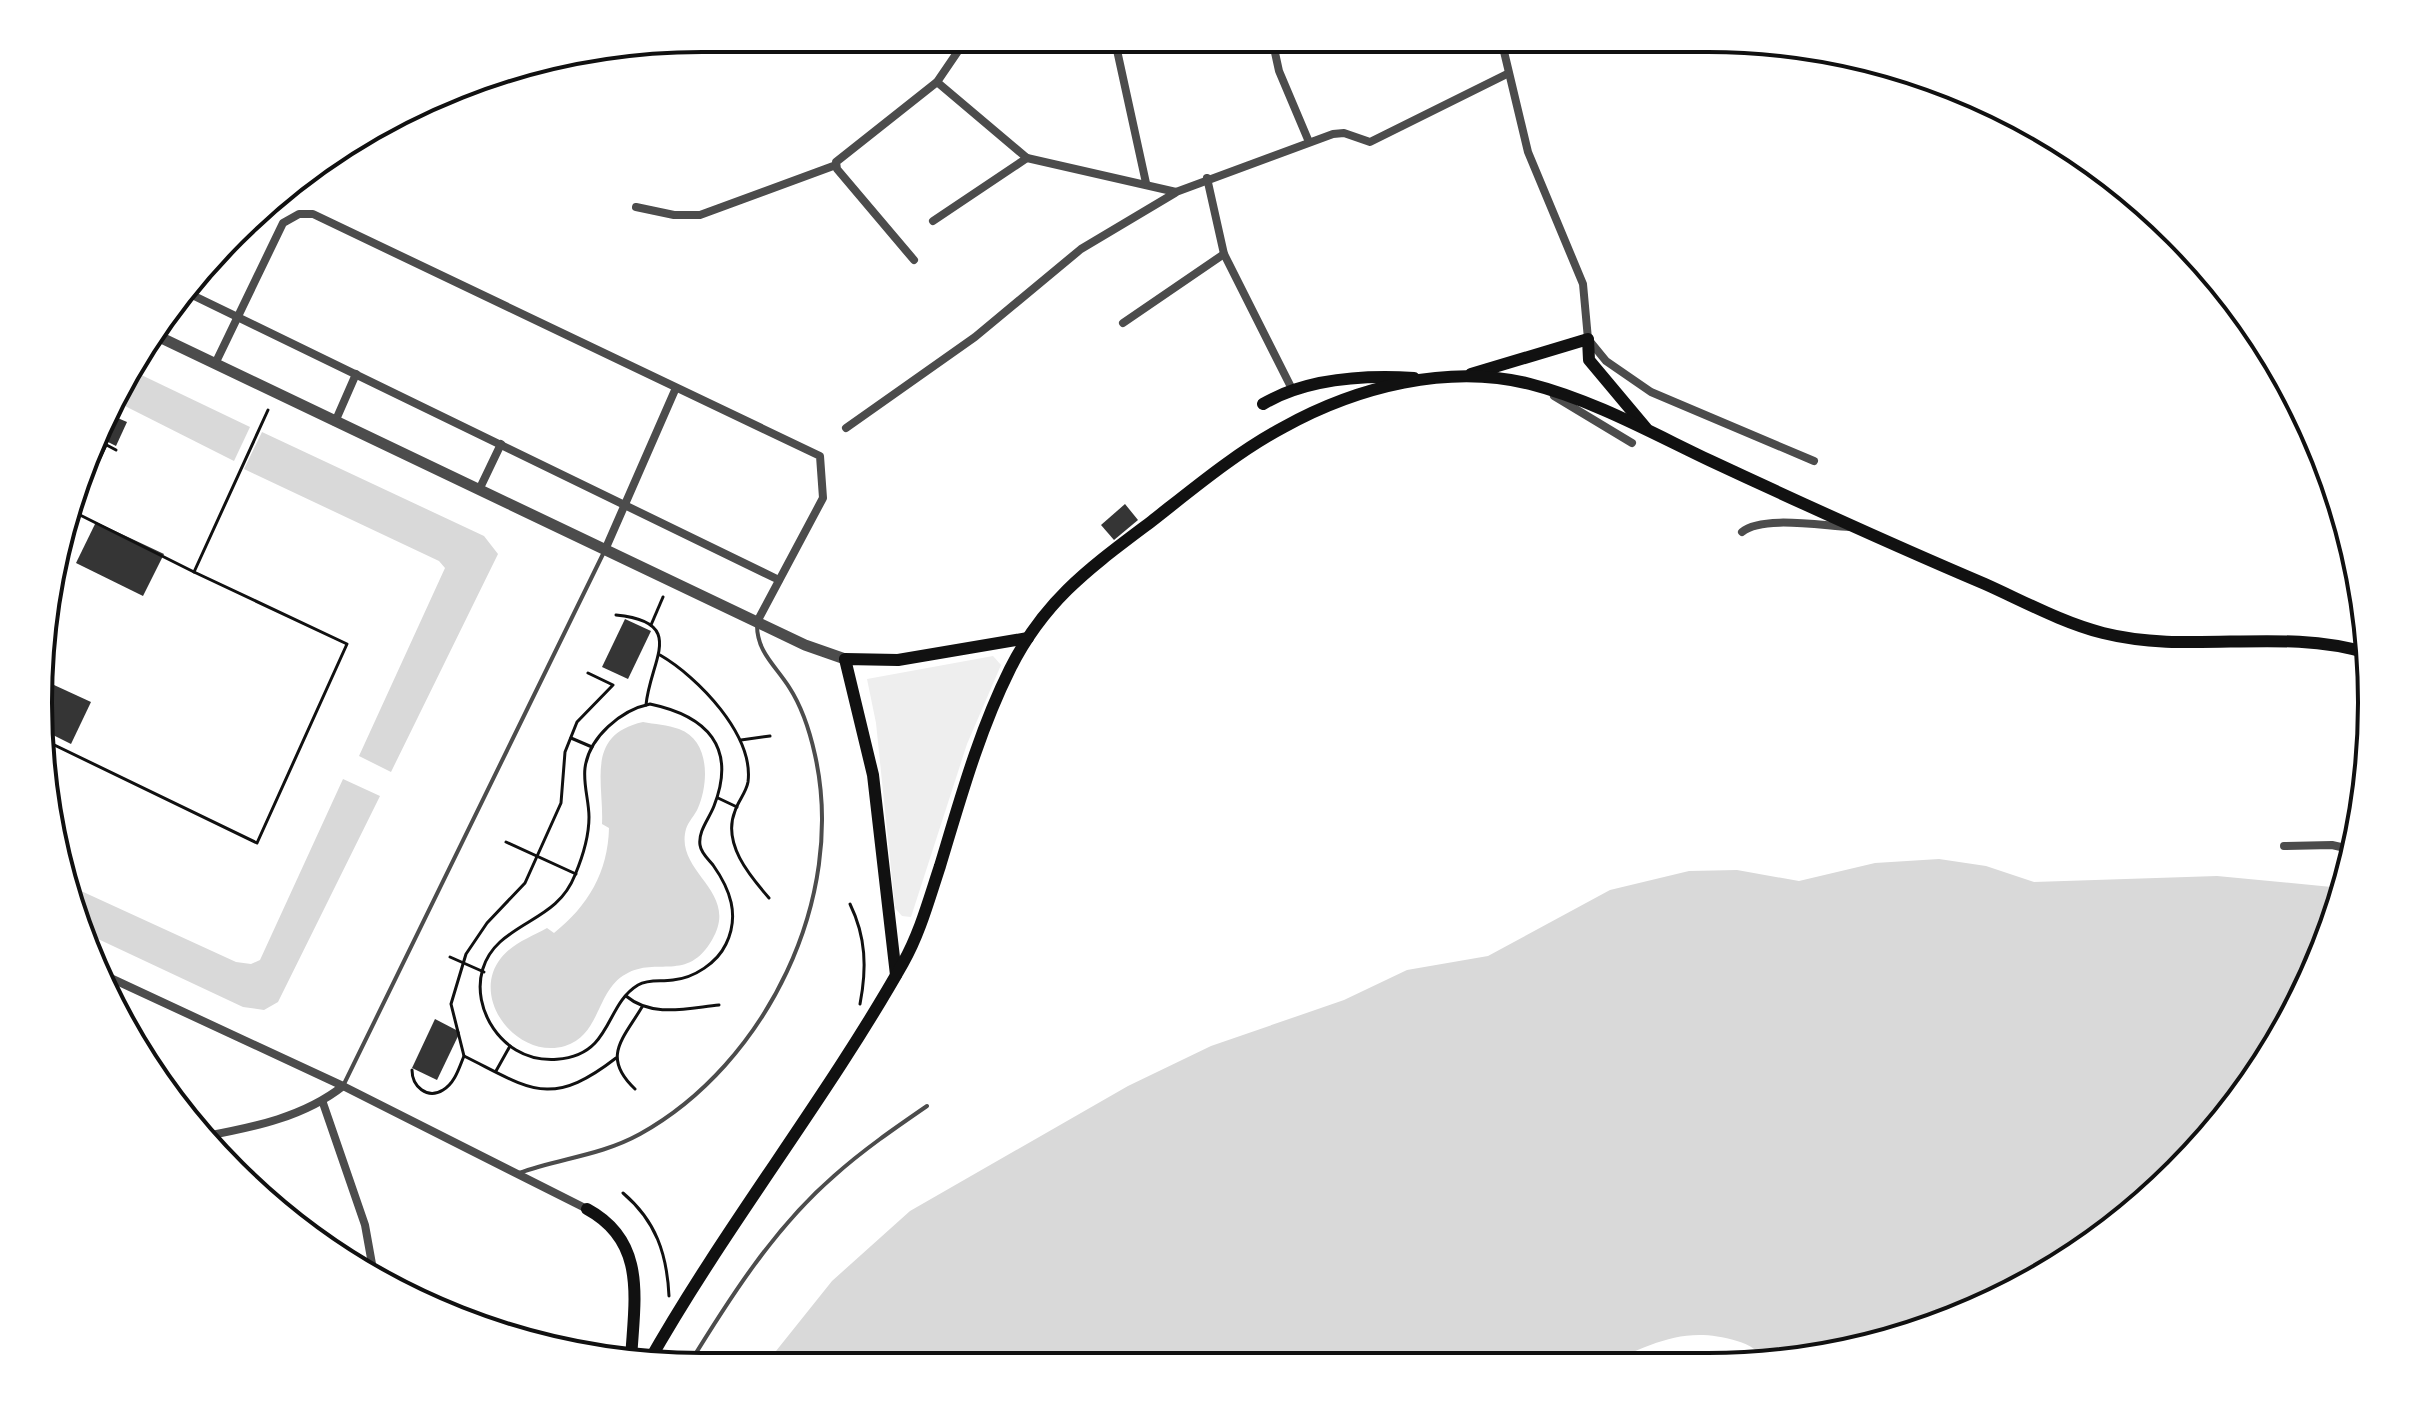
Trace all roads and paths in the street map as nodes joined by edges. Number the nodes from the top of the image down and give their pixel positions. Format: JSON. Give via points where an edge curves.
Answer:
{"nodes":[{"id":1,"x":957,"y":52,"type":"edge"},
{"id":2,"x":1117,"y":52,"type":"edge"},
{"id":3,"x":1275,"y":52,"type":"edge"},
{"id":4,"x":1503,"y":52,"type":"edge"},
{"id":5,"x":1507,"y":74,"type":"junction"},
{"id":6,"x":937,"y":82,"type":"junction"},
{"id":7,"x":1309,"y":142,"type":"junction"},
{"id":8,"x":1027,"y":158,"type":"junction"},
{"id":9,"x":836,"y":165,"type":"junction"},
{"id":10,"x":1207,"y":178,"type":"junction"},
{"id":11,"x":1146,"y":183,"type":"junction"},
{"id":12,"x":1176,"y":192,"type":"junction"},
{"id":13,"x":636,"y":207,"type":"dead end"},
{"id":14,"x":933,"y":221,"type":"dead end"},
{"id":15,"x":1224,"y":254,"type":"junction"},
{"id":16,"x":914,"y":260,"type":"dead end"},
{"id":17,"x":195,"y":296,"type":"edge"},
{"id":18,"x":238,"y":317,"type":"junction"},
{"id":19,"x":1123,"y":323,"type":"dead end"},
{"id":20,"x":163,"y":339,"type":"edge"},
{"id":21,"x":1588,"y":339,"type":"junction"},
{"id":22,"x":215,"y":364,"type":"junction"},
{"id":23,"x":356,"y":374,"type":"junction"},
{"id":24,"x":1468,"y":375,"type":"junction"},
{"id":25,"x":1430,"y":379,"type":"junction"},
{"id":26,"x":1535,"y":385,"type":"junction"},
{"id":27,"x":675,"y":390,"type":"junction"},
{"id":28,"x":1293,"y":391,"type":"junction"},
{"id":29,"x":1263,"y":404,"type":"dead end"},
{"id":30,"x":268,"y":410,"type":"dead end"},
{"id":31,"x":335,"y":422,"type":"junction"},
{"id":32,"x":846,"y":428,"type":"dead end"},
{"id":33,"x":1650,"y":432,"type":"junction"},
{"id":34,"x":1632,"y":443,"type":"dead end"},
{"id":35,"x":501,"y":444,"type":"junction"},
{"id":36,"x":106,"y":445,"type":"edge"},
{"id":37,"x":116,"y":450,"type":"dead end"},
{"id":38,"x":1814,"y":461,"type":"dead end"},
{"id":39,"x":479,"y":490,"type":"junction"},
{"id":40,"x":625,"y":504,"type":"junction"},
{"id":41,"x":80,"y":515,"type":"edge"},
{"id":42,"x":1851,"y":527,"type":"junction"},
{"id":43,"x":1742,"y":532,"type":"dead end"},
{"id":44,"x":605,"y":550,"type":"junction"},
{"id":45,"x":194,"y":572,"type":"junction"},
{"id":46,"x":779,"y":580,"type":"junction"},
{"id":47,"x":663,"y":597,"type":"dead end"},
{"id":48,"x":616,"y":615,"type":"dead end"},
{"id":49,"x":757,"y":622,"type":"junction"},
{"id":50,"x":651,"y":625,"type":"junction"},
{"id":51,"x":1028,"y":638,"type":"junction"},
{"id":52,"x":2356,"y":649,"type":"edge"},
{"id":53,"x":660,"y":655,"type":"junction"},
{"id":54,"x":845,"y":659,"type":"junction"},
{"id":55,"x":588,"y":673,"type":"dead end"},
{"id":56,"x":646,"y":705,"type":"junction"},
{"id":57,"x":770,"y":736,"type":"dead end"},
{"id":58,"x":571,"y":738,"type":"junction"},
{"id":59,"x":741,"y":740,"type":"junction"},
{"id":60,"x":53,"y":744,"type":"edge"},
{"id":61,"x":592,"y":747,"type":"junction"},
{"id":62,"x":717,"y":798,"type":"junction"},
{"id":63,"x":737,"y":807,"type":"junction"},
{"id":64,"x":506,"y":842,"type":"dead end"},
{"id":65,"x":2284,"y":846,"type":"dead end"},
{"id":66,"x":2342,"y":847,"type":"edge"},
{"id":67,"x":537,"y":856,"type":"junction"},
{"id":68,"x":576,"y":874,"type":"junction"},
{"id":69,"x":769,"y":898,"type":"dead end"},
{"id":70,"x":850,"y":904,"type":"dead end"},
{"id":71,"x":450,"y":957,"type":"dead end"},
{"id":72,"x":463,"y":962,"type":"junction"},
{"id":73,"x":484,"y":972,"type":"junction"},
{"id":74,"x":896,"y":975,"type":"junction"},
{"id":75,"x":115,"y":980,"type":"edge"},
{"id":76,"x":626,"y":995,"type":"junction"},
{"id":77,"x":860,"y":1004,"type":"dead end"},
{"id":78,"x":719,"y":1005,"type":"dead end"},
{"id":79,"x":643,"y":1006,"type":"junction"},
{"id":80,"x":510,"y":1046,"type":"junction"},
{"id":81,"x":464,"y":1056,"type":"junction"},
{"id":82,"x":616,"y":1058,"type":"junction"},
{"id":83,"x":412,"y":1070,"type":"dead end"},
{"id":84,"x":496,"y":1071,"type":"junction"},
{"id":85,"x":343,"y":1086,"type":"junction"},
{"id":86,"x":635,"y":1089,"type":"dead end"},
{"id":87,"x":323,"y":1103,"type":"junction"},
{"id":88,"x":927,"y":1106,"type":"dead end"},
{"id":89,"x":216,"y":1134,"type":"edge"},
{"id":90,"x":515,"y":1174,"type":"junction"},
{"id":91,"x":623,"y":1193,"type":"dead end"},
{"id":92,"x":587,"y":1209,"type":"joint"},
{"id":93,"x":372,"y":1263,"type":"edge"},
{"id":94,"x":671,"y":1323,"type":"junction"},
{"id":95,"x":631,"y":1349,"type":"edge"},
{"id":96,"x":655,"y":1351,"type":"edge"},
{"id":97,"x":697,"y":1353,"type":"edge"}],
"edges":[{"from":1,"to":6,"type":"street"},
{"from":2,"to":11,"type":"street"},
{"from":3,"to":7,"type":"street"},
{"from":4,"to":5,"type":"street"},
{"from":5,"to":7,"type":"street","via":[[1370,142],[1344,133]]},
{"from":5,"to":21,"type":"street","via":[[1528,152],[1583,284]]},
{"from":6,"to":8,"type":"street"},
{"from":6,"to":9,"type":"street","via":[[840,156]]},
{"from":7,"to":10,"type":"street"},
{"from":8,"to":11,"type":"street"},
{"from":8,"to":14,"type":"street"},
{"from":9,"to":13,"type":"street","via":[[700,215]]},
{"from":9,"to":16,"type":"street"},
{"from":10,"to":12,"type":"street"},
{"from":10,"to":15,"type":"street"},
{"from":11,"to":12,"type":"street"},
{"from":12,"to":32,"type":"street","via":[[1081,249],[975,337]]},
{"from":15,"to":19,"type":"street"},
{"from":15,"to":28,"type":"street"},
{"from":17,"to":18,"type":"street"},
{"from":18,"to":22,"type":"street"},
{"from":18,"to":23,"type":"street"},
{"from":18,"to":27,"type":"street","via":[[283,223],[299,214],[313,214]]},
{"from":20,"to":22,"type":"street"},
{"from":21,"to":24,"type":"main road"},
{"from":21,"to":33,"type":"main road","via":[[1589,360]]},
{"from":21,"to":38,"type":"street","via":[[1606,361],[1651,392]]},
{"from":22,"to":31,"type":"street"},
{"from":23,"to":31,"type":"street"},
{"from":23,"to":35,"type":"street"},
{"from":24,"to":25,"type":"main road"},
{"from":24,"to":26,"type":"main road"},
{"from":25,"to":28,"type":"main road","via":[[1353,377]]},
{"from":25,"to":51,"type":"main road","via":[[1379,389],[1283,427],[1092,567],[1061,593]]},
{"from":26,"to":33,"type":"main road"},
{"from":26,"to":34,"type":"street"},
{"from":27,"to":40,"type":"street"},
{"from":27,"to":46,"type":"street","via":[[820,456],[823,498]]},
{"from":28,"to":29,"type":"main road"},
{"from":30,"to":45,"type":"path"},
{"from":31,"to":39,"type":"street"},
{"from":33,"to":42,"type":"main road"},
{"from":35,"to":39,"type":"street"},
{"from":35,"to":40,"type":"street"},
{"from":36,"to":37,"type":"path"},
{"from":39,"to":44,"type":"street"},
{"from":40,"to":44,"type":"street"},
{"from":40,"to":46,"type":"street"},
{"from":41,"to":45,"type":"path"},
{"from":42,"to":43,"type":"street","via":[[1767,522]]},
{"from":42,"to":52,"type":"main road","via":[[2099,632],[2187,641],[2333,642]]},
{"from":44,"to":49,"type":"street"},
{"from":44,"to":85,"type":"lane"},
{"from":45,"to":60,"type":"path","via":[[347,644],[257,843]]},
{"from":46,"to":49,"type":"street"},
{"from":47,"to":50,"type":"path"},
{"from":48,"to":50,"type":"path"},
{"from":49,"to":54,"type":"street"},
{"from":49,"to":90,"type":"lane","via":[[757,642],[801,707],[815,756],[823,820],[817,880],[778,989],[740,1048],[676,1112],[600,1153]]},
{"from":50,"to":53,"type":"path","via":[[661,643]]},
{"from":51,"to":54,"type":"main road","via":[[898,660]]},
{"from":51,"to":74,"type":"main road","via":[[991,710],[921,925]]},
{"from":53,"to":56,"type":"path"},
{"from":53,"to":59,"type":"path","via":[[683,670]]},
{"from":54,"to":74,"type":"main road","via":[[873,775]]},
{"from":55,"to":58,"type":"path","via":[[613,685],[577,722]]},
{"from":56,"to":61,"type":"path","via":[[617,720]]},
{"from":56,"to":62,"type":"path","via":[[687,714],[708,729],[722,767]]},
{"from":57,"to":59,"type":"path"},
{"from":58,"to":61,"type":"path"},
{"from":58,"to":67,"type":"path","via":[[561,803]]},
{"from":59,"to":63,"type":"path","via":[[748,780]]},
{"from":61,"to":68,"type":"path","via":[[585,769],[587,833]]},
{"from":62,"to":63,"type":"path"},
{"from":62,"to":76,"type":"path","via":[[700,846],[730,891],[727,943],[695,973],[642,983]]},
{"from":63,"to":69,"type":"path","via":[[733,844]]},
{"from":64,"to":67,"type":"path"},
{"from":65,"to":66,"type":"street"},
{"from":67,"to":68,"type":"path"},
{"from":67,"to":72,"type":"path","via":[[525,883],[473,941]]},
{"from":68,"to":73,"type":"path","via":[[557,904],[499,943]]},
{"from":70,"to":77,"type":"path","via":[[866,961]]},
{"from":71,"to":72,"type":"path"},
{"from":72,"to":73,"type":"path"},
{"from":72,"to":81,"type":"path","via":[[451,1004]]},
{"from":73,"to":80,"type":"path","via":[[479,999],[492,1030]]},
{"from":74,"to":94,"type":"main road"},
{"from":75,"to":85,"type":"street"},
{"from":76,"to":79,"type":"path"},
{"from":76,"to":80,"type":"path","via":[[594,1045],[568,1058],[536,1058]]},
{"from":78,"to":79,"type":"path","via":[[675,1010]]},
{"from":79,"to":82,"type":"path"},
{"from":80,"to":84,"type":"path"},
{"from":81,"to":83,"type":"path","via":[[451,1083],[433,1093],[418,1087]]},
{"from":81,"to":84,"type":"path"},
{"from":82,"to":84,"type":"path","via":[[596,1073],[548,1090],[523,1087]]},
{"from":82,"to":86,"type":"path"},
{"from":85,"to":87,"type":"street"},
{"from":85,"to":90,"type":"street"},
{"from":87,"to":89,"type":"street"},
{"from":87,"to":93,"type":"street","via":[[365,1225]]},
{"from":88,"to":97,"type":"lane","via":[[870,1146],[804,1206],[758,1261]]},
{"from":90,"to":92,"type":"street"},
{"from":91,"to":94,"type":"path","via":[[652,1226],[662,1247]]},
{"from":92,"to":95,"type":"main road","via":[[619,1233],[632,1260]]},
{"from":94,"to":96,"type":"main road"}]}
